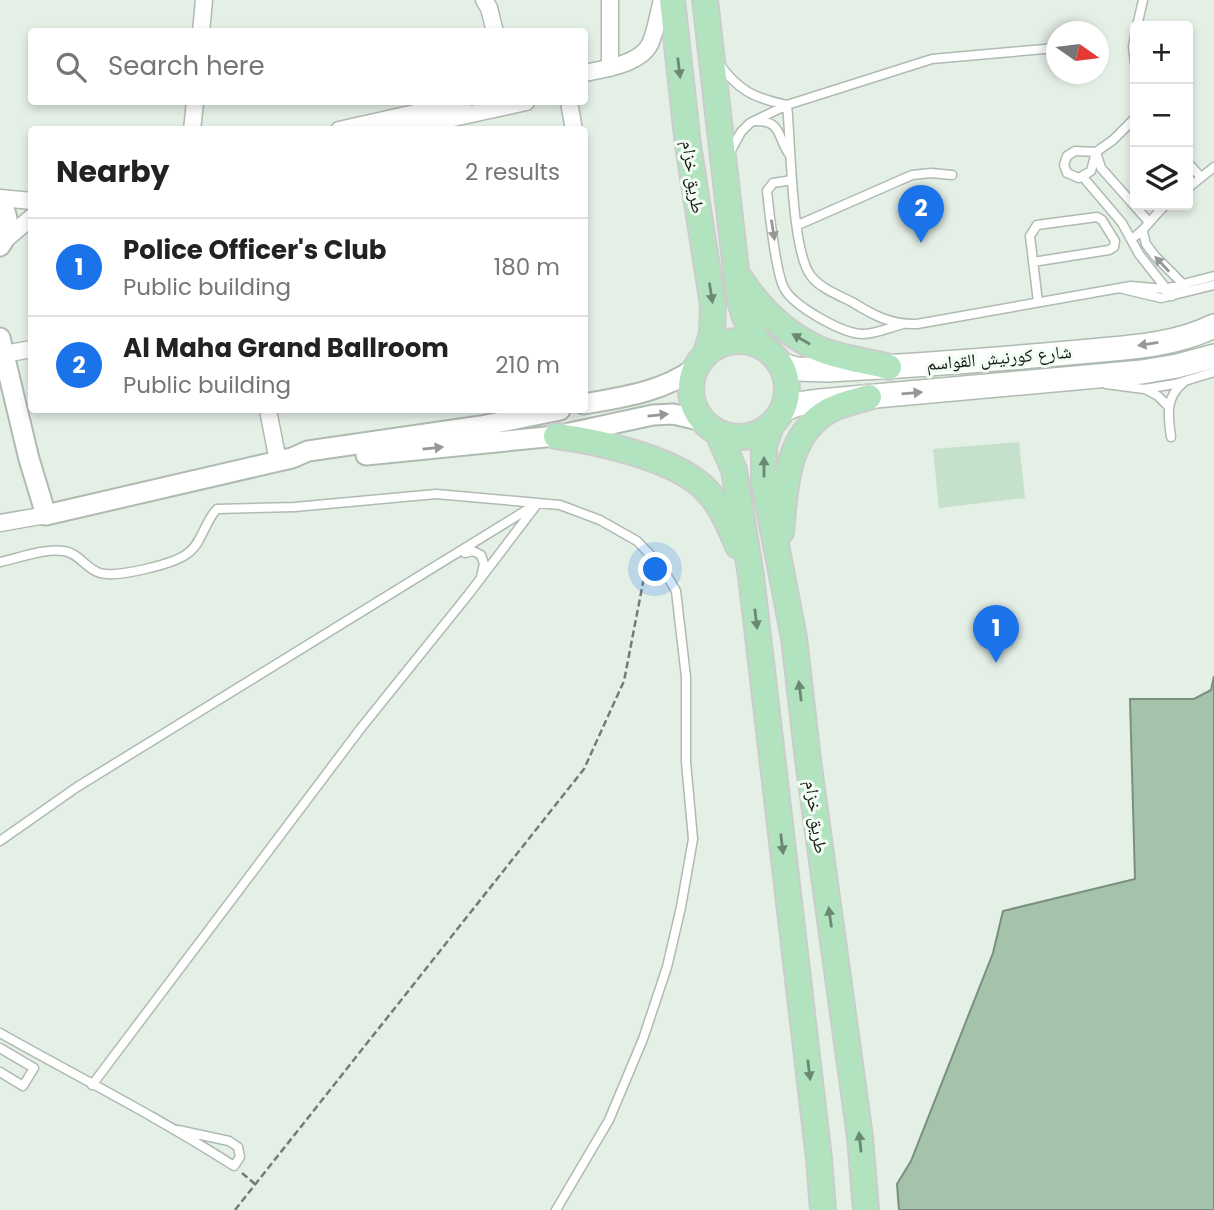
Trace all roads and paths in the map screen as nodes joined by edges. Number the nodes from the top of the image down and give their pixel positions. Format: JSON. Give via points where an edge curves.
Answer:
{"nodes":[{"id":1,"x":204,"y":0,"type":"edge"},
{"id":2,"x":484,"y":0,"type":"edge"},
{"id":3,"x":610,"y":0,"type":"edge"},
{"id":4,"x":662,"y":0,"type":"edge"},
{"id":5,"x":671,"y":0,"type":"edge"},
{"id":6,"x":705,"y":0,"type":"edge"},
{"id":7,"x":1143,"y":0,"type":"edge"},
{"id":8,"x":1138,"y":21,"type":"edge"},
{"id":9,"x":201,"y":28,"type":"edge"},
{"id":10,"x":494,"y":28,"type":"edge"},
{"id":11,"x":710,"y":48,"type":"junction"},
{"id":12,"x":1046,"y":49,"type":"edge"},
{"id":13,"x":610,"y":68,"type":"junction"},
{"id":14,"x":588,"y":72,"type":"edge"},
{"id":15,"x":195,"y":105,"type":"edge"},
{"id":16,"x":451,"y":105,"type":"edge"},
{"id":17,"x":501,"y":105,"type":"edge"},
{"id":18,"x":570,"y":105,"type":"edge"},
{"id":19,"x":787,"y":105,"type":"junction"},
{"id":20,"x":753,"y":121,"type":"junction"},
{"id":21,"x":1130,"y":123,"type":"edge"},
{"id":22,"x":192,"y":126,"type":"edge"},
{"id":23,"x":358,"y":126,"type":"edge"},
{"id":24,"x":414,"y":126,"type":"edge"},
{"id":25,"x":573,"y":126,"type":"edge"},
{"id":26,"x":1096,"y":152,"type":"junction"},
{"id":27,"x":789,"y":154,"type":"junction"},
{"id":28,"x":1214,"y":167,"type":"edge"},
{"id":29,"x":1193,"y":169,"type":"edge"},
{"id":30,"x":951,"y":175,"type":"dead end"},
{"id":31,"x":1083,"y":177,"type":"junction"},
{"id":32,"x":1200,"y":177,"type":"junction"},
{"id":33,"x":792,"y":180,"type":"junction"},
{"id":34,"x":727,"y":182,"type":"junction"},
{"id":35,"x":1193,"y":183,"type":"edge"},
{"id":36,"x":0,"y":200,"type":"edge"},
{"id":37,"x":28,"y":201,"type":"edge"},
{"id":38,"x":1161,"y":210,"type":"edge"},
{"id":39,"x":28,"y":220,"type":"edge"},
{"id":40,"x":1149,"y":222,"type":"junction"},
{"id":41,"x":798,"y":225,"type":"junction"},
{"id":42,"x":1143,"y":232,"type":"junction"},
{"id":43,"x":1130,"y":239,"type":"junction"},
{"id":44,"x":2,"y":243,"type":"edge"},
{"id":45,"x":1033,"y":262,"type":"junction"},
{"id":46,"x":736,"y":274,"type":"junction"},
{"id":47,"x":1214,"y":276,"type":"edge"},
{"id":48,"x":1214,"y":285,"type":"edge"},
{"id":49,"x":1186,"y":287,"type":"junction"},
{"id":50,"x":1170,"y":292,"type":"junction"},
{"id":51,"x":1038,"y":302,"type":"junction"},
{"id":52,"x":903,"y":324,"type":"junction"},
{"id":53,"x":1214,"y":326,"type":"edge"},
{"id":54,"x":760,"y":345,"type":"junction"},
{"id":55,"x":1,"y":349,"type":"edge"},
{"id":56,"x":28,"y":349,"type":"edge"},
{"id":57,"x":1214,"y":356,"type":"edge"},
{"id":58,"x":701,"y":360,"type":"junction"},
{"id":59,"x":781,"y":365,"type":"junction"},
{"id":60,"x":889,"y":367,"type":"junction"},
{"id":61,"x":1214,"y":373,"type":"edge"},
{"id":62,"x":1054,"y":381,"type":"junction"},
{"id":63,"x":1184,"y":382,"type":"junction"},
{"id":64,"x":1144,"y":389,"type":"junction"},
{"id":65,"x":869,"y":397,"type":"junction"},
{"id":66,"x":588,"y":403,"type":"edge"},
{"id":67,"x":1168,"y":406,"type":"junction"},
{"id":68,"x":269,"y":413,"type":"edge"},
{"id":69,"x":544,"y":413,"type":"edge"},
{"id":70,"x":777,"y":418,"type":"junction"},
{"id":71,"x":710,"y":427,"type":"junction"},
{"id":72,"x":556,"y":436,"type":"junction"},
{"id":73,"x":1171,"y":437,"type":"dead end"},
{"id":74,"x":285,"y":459,"type":"junction"},
{"id":75,"x":538,"y":503,"type":"junction"},
{"id":76,"x":46,"y":515,"type":"junction"},
{"id":77,"x":0,"y":523,"type":"edge"},
{"id":78,"x":649,"y":553,"type":"junction"},
{"id":79,"x":458,"y":554,"type":"junction"},
{"id":80,"x":778,"y":557,"type":"junction"},
{"id":81,"x":0,"y":562,"type":"edge"},
{"id":82,"x":751,"y":576,"type":"junction"},
{"id":83,"x":480,"y":579,"type":"junction"},
{"id":84,"x":0,"y":841,"type":"edge"},
{"id":85,"x":0,"y":1032,"type":"edge"},
{"id":86,"x":0,"y":1048,"type":"edge"},
{"id":87,"x":0,"y":1072,"type":"edge"},
{"id":88,"x":92,"y":1085,"type":"junction"},
{"id":89,"x":178,"y":1130,"type":"junction"},
{"id":90,"x":233,"y":1166,"type":"junction"},
{"id":91,"x":256,"y":1184,"type":"junction"},
{"id":92,"x":235,"y":1210,"type":"edge"},
{"id":93,"x":556,"y":1210,"type":"edge"},
{"id":94,"x":823,"y":1210,"type":"edge"},
{"id":95,"x":866,"y":1210,"type":"edge"}],
"edges":[{"from":1,"to":9,"type":"street"},
{"from":2,"to":10,"type":"street"},
{"from":3,"to":13,"type":"street"},
{"from":4,"to":13,"type":"street","via":[[649,45],[639,56]]},
{"from":5,"to":58,"type":"main road","name":"طريق خزام","one_way":true,"via":[[713,305],[712,334]]},
{"from":6,"to":11,"type":"main road","name":"طريق خزام"},
{"from":7,"to":8,"type":"lane"},
{"from":11,"to":19,"type":"lane","via":[[726,74],[746,92]]},
{"from":11,"to":34,"type":"main road","name":"طريق خزام"},
{"from":12,"to":19,"type":"lane","via":[[932,59]]},
{"from":13,"to":14,"type":"street"},
{"from":15,"to":22,"type":"street"},
{"from":16,"to":23,"type":"street"},
{"from":17,"to":24,"type":"street"},
{"from":18,"to":25,"type":"street"},
{"from":19,"to":20,"type":"lane"},
{"from":19,"to":27,"type":"lane"},
{"from":20,"to":27,"type":"lane","via":[[776,127]]},
{"from":20,"to":34,"type":"lane","via":[[734,143]]},
{"from":21,"to":26,"type":"lane"},
{"from":26,"to":31,"type":"lane","via":[[1091,171]]},
{"from":26,"to":31,"type":"lane","via":[[1075,151],[1065,160],[1067,173]]},
{"from":26,"to":40,"type":"lane","via":[[1101,169]]},
{"from":27,"to":33,"type":"lane"},
{"from":28,"to":32,"type":"lane"},
{"from":29,"to":32,"type":"lane"},
{"from":30,"to":41,"type":"lane","via":[[912,175]]},
{"from":31,"to":43,"type":"lane"},
{"from":32,"to":35,"type":"lane"},
{"from":33,"to":41,"type":"lane"},
{"from":33,"to":52,"type":"lane","one_way":true,"via":[[773,183],[767,191],[780,277],[790,296],[856,333]]},
{"from":34,"to":46,"type":"main road","name":"طريق خزام"},
{"from":36,"to":37,"type":"street"},
{"from":36,"to":44,"type":"street","via":[[8,225]]},
{"from":38,"to":40,"type":"lane"},
{"from":39,"to":44,"type":"street"},
{"from":40,"to":42,"type":"lane"},
{"from":41,"to":52,"type":"lane","via":[[812,278],[875,316]]},
{"from":42,"to":43,"type":"lane"},
{"from":49,"to":42,"type":"lane","one_way":true,"via":[[1155,256]]},
{"from":43,"to":50,"type":"lane"},
{"from":45,"to":45,"type":"lane","via":[[1030,236],[1040,224],[1097,217],[1115,241],[1109,250]]},
{"from":45,"to":51,"type":"lane"},
{"from":46,"to":54,"type":"main road","name":"طريق خزام","via":[[744,315]]},
{"from":60,"to":46,"type":"main road","one_way":true,"via":[[821,350],[796,337],[758,305]]},
{"from":47,"to":49,"type":"lane"},
{"from":48,"to":49,"type":"lane"},
{"from":49,"to":50,"type":"lane"},
{"from":50,"to":51,"type":"lane","via":[[1154,297],[1123,289]]},
{"from":51,"to":52,"type":"lane"},
{"from":53,"to":60,"type":"main road","name":"شارع كورنيش القواسم","one_way":true,"via":[[1140,346]]},
{"from":54,"to":58,"type":"main road","via":[[741,340],[723,343]]},
{"from":54,"to":59,"type":"main road"},
{"from":55,"to":56,"type":"street"},
{"from":55,"to":76,"type":"street"},
{"from":57,"to":62,"type":"main road","name":"شارع كورنيش القواسم","via":[[1142,372]]},
{"from":58,"to":66,"type":"street","via":[[670,384]]},
{"from":58,"to":71,"type":"main road","via":[[690,387],[693,405]]},
{"from":59,"to":60,"type":"main road","name":"شارع كورنيش القواسم","via":[[812,370]]},
{"from":59,"to":70,"type":"main road","via":[[787,396]]},
{"from":61,"to":63,"type":"lane","name":"شارع كورنيش القواسم"},
{"from":62,"to":64,"type":"lane","name":"شارع كورنيش القواسم"},
{"from":65,"to":62,"type":"main road","name":"شارع كورنيش القواسم","one_way":true},
{"from":63,"to":64,"type":"lane","name":"شارع كورنيش القواسم"},
{"from":63,"to":67,"type":"lane"},
{"from":64,"to":67,"type":"lane"},
{"from":65,"to":70,"type":"main road","name":"شارع كورنيش القواسم","via":[[798,404]]},
{"from":65,"to":80,"type":"main road","via":[[829,410],[806,429],[796,446]]},
{"from":67,"to":73,"type":"lane"},
{"from":68,"to":74,"type":"street"},
{"from":69,"to":74,"type":"street","via":[[308,451]]},
{"from":70,"to":71,"type":"main road","via":[[754,435],[736,438]]},
{"from":80,"to":70,"type":"main road","name":"طريق خزام","one_way":true,"via":[[763,466],[764,446]]},
{"from":72,"to":71,"type":"street","one_way":true,"via":[[653,415],[673,414]]},
{"from":71,"to":82,"type":"main road","name":"طريق خزام","via":[[734,470]]},
{"from":74,"to":72,"type":"street","one_way":true,"via":[[308,461]]},
{"from":72,"to":82,"type":"main road","via":[[609,444],[677,470],[702,486],[722,509]]},
{"from":74,"to":76,"type":"street"},
{"from":75,"to":78,"type":"lane","via":[[560,505],[600,520]]},
{"from":75,"to":79,"type":"lane"},
{"from":75,"to":81,"type":"lane","via":[[436,495],[217,509],[182,558],[131,572],[98,572],[63,551]]},
{"from":75,"to":83,"type":"lane"},
{"from":76,"to":77,"type":"street"},
{"from":78,"to":91,"type":"path","via":[[624,681],[584,769]]},
{"from":78,"to":93,"type":"lane","via":[[676,591],[686,677],[686,762],[693,839],[667,967],[643,1039],[609,1120]]},
{"from":79,"to":83,"type":"lane","via":[[473,551],[481,555]]},
{"from":79,"to":84,"type":"lane","via":[[77,787]]},
{"from":95,"to":80,"type":"main road","name":"طريق خزام","one_way":true,"via":[[794,638]]},
{"from":82,"to":94,"type":"main road","name":"طريق خزام","one_way":true},
{"from":83,"to":88,"type":"lane","via":[[361,728]]},
{"from":85,"to":88,"type":"lane"},
{"from":86,"to":87,"type":"lane","via":[[34,1068],[23,1086]]},
{"from":88,"to":89,"type":"lane"},
{"from":89,"to":90,"type":"lane"},
{"from":89,"to":90,"type":"lane","via":[[229,1141],[238,1147],[240,1157]]},
{"from":90,"to":91,"type":"path"},
{"from":91,"to":92,"type":"path"}]}
